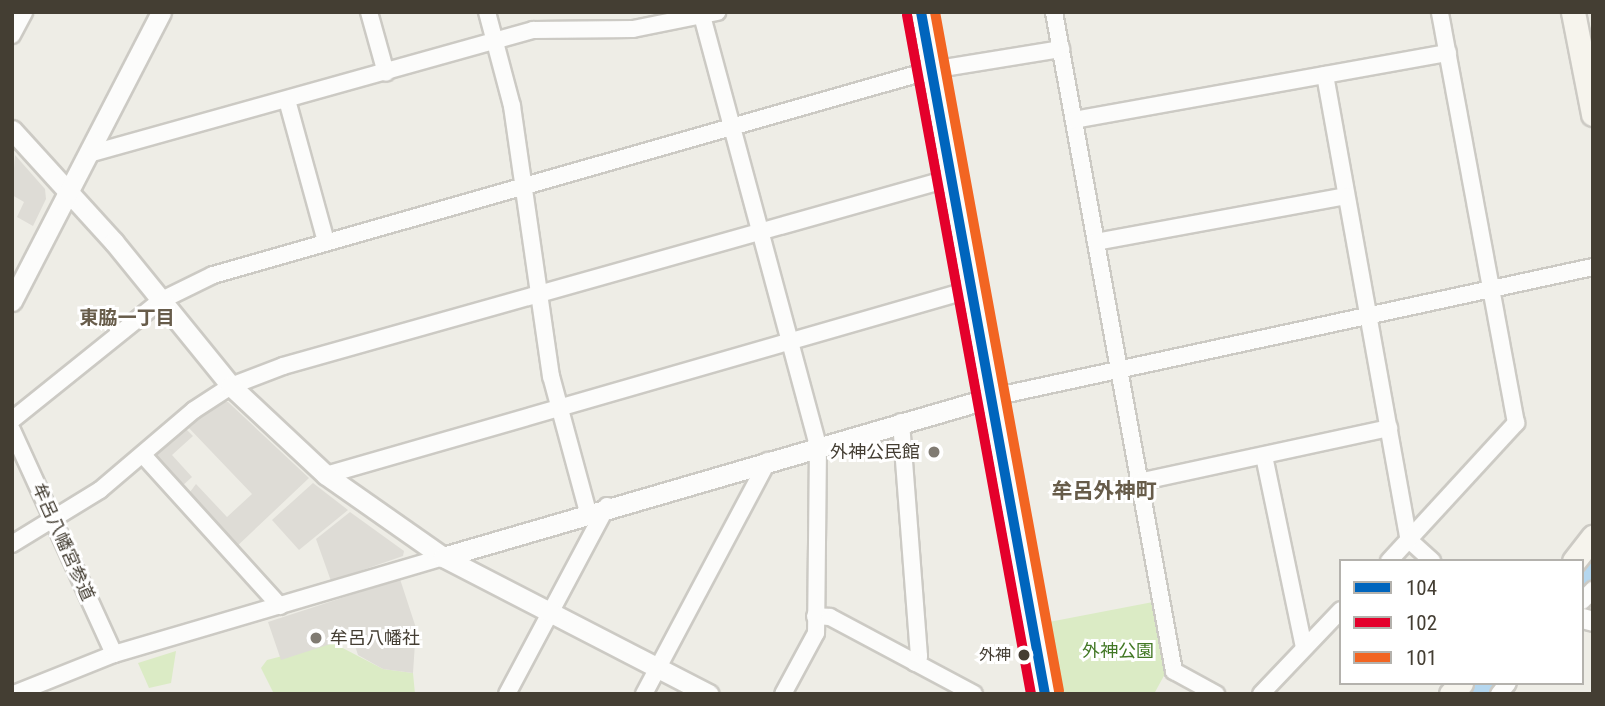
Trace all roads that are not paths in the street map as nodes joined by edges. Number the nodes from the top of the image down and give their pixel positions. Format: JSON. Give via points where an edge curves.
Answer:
{"nodes":[{"id":1,"x":24,"y":12,"type":"edge"},
{"id":2,"x":161,"y":12,"type":"edge"},
{"id":3,"x":369,"y":12,"type":"edge"},
{"id":4,"x":487,"y":12,"type":"edge"},
{"id":5,"x":921,"y":12,"type":"edge"},
{"id":6,"x":1054,"y":12,"type":"edge"},
{"id":7,"x":1440,"y":12,"type":"edge"},
{"id":8,"x":1573,"y":12,"type":"edge"},
{"id":9,"x":707,"y":14,"type":"edge"},
{"id":10,"x":12,"y":35,"type":"edge"},
{"id":11,"x":496,"y":41,"type":"junction"},
{"id":12,"x":1061,"y":49,"type":"junction"},
{"id":13,"x":1448,"y":52,"type":"junction"},
{"id":14,"x":931,"y":70,"type":"junction"},
{"id":15,"x":386,"y":73,"type":"junction"},
{"id":16,"x":1589,"y":74,"type":"edge"},
{"id":17,"x":1325,"y":75,"type":"junction"},
{"id":18,"x":287,"y":100,"type":"junction"},
{"id":19,"x":1593,"y":114,"type":"edge"},
{"id":20,"x":1074,"y":120,"type":"junction"},
{"id":21,"x":732,"y":125,"type":"junction"},
{"id":22,"x":12,"y":130,"type":"edge"},
{"id":23,"x":89,"y":155,"type":"junction"},
{"id":24,"x":951,"y":177,"type":"junction"},
{"id":25,"x":525,"y":184,"type":"junction"},
{"id":26,"x":70,"y":190,"type":"junction"},
{"id":27,"x":1346,"y":196,"type":"junction"},
{"id":28,"x":760,"y":232,"type":"junction"},
{"id":29,"x":326,"y":242,"type":"junction"},
{"id":30,"x":1096,"y":242,"type":"junction"},
{"id":31,"x":1593,"y":267,"type":"edge"},
{"id":32,"x":1490,"y":288,"type":"junction"},
{"id":33,"x":972,"y":289,"type":"junction"},
{"id":34,"x":536,"y":295,"type":"junction"},
{"id":35,"x":12,"y":301,"type":"edge"},
{"id":36,"x":160,"y":301,"type":"junction"},
{"id":37,"x":1370,"y":316,"type":"junction"},
{"id":38,"x":787,"y":340,"type":"junction"},
{"id":39,"x":1119,"y":369,"type":"junction"},
{"id":40,"x":231,"y":386,"type":"junction"},
{"id":41,"x":993,"y":397,"type":"junction"},
{"id":42,"x":558,"y":406,"type":"junction"},
{"id":43,"x":12,"y":420,"type":"edge"},
{"id":44,"x":901,"y":422,"type":"junction"},
{"id":45,"x":1389,"y":428,"type":"junction"},
{"id":46,"x":12,"y":429,"type":"edge"},
{"id":47,"x":818,"y":447,"type":"junction"},
{"id":48,"x":143,"y":455,"type":"junction"},
{"id":49,"x":1264,"y":456,"type":"junction"},
{"id":50,"x":768,"y":461,"type":"junction"},
{"id":51,"x":326,"y":475,"type":"junction"},
{"id":52,"x":1139,"y":482,"type":"junction"},
{"id":53,"x":598,"y":509,"type":"junction"},
{"id":54,"x":55,"y":522,"type":"junction"},
{"id":55,"x":1593,"y":537,"type":"edge"},
{"id":56,"x":1409,"y":540,"type":"junction"},
{"id":57,"x":12,"y":544,"type":"edge"},
{"id":58,"x":443,"y":557,"type":"junction"},
{"id":59,"x":1390,"y":559,"type":"edge"},
{"id":60,"x":1430,"y":559,"type":"edge"},
{"id":61,"x":1576,"y":559,"type":"edge"},
{"id":62,"x":280,"y":606,"type":"junction"},
{"id":63,"x":551,"y":610,"type":"junction"},
{"id":64,"x":1339,"y":612,"type":"edge"},
{"id":65,"x":815,"y":616,"type":"junction"},
{"id":66,"x":1304,"y":648,"type":"junction"},
{"id":67,"x":114,"y":654,"type":"junction"},
{"id":68,"x":915,"y":663,"type":"junction"},
{"id":69,"x":658,"y":667,"type":"junction"},
{"id":70,"x":14,"y":694,"type":"edge"},
{"id":71,"x":507,"y":694,"type":"edge"},
{"id":72,"x":644,"y":694,"type":"edge"},
{"id":73,"x":709,"y":694,"type":"edge"},
{"id":74,"x":783,"y":694,"type":"edge"},
{"id":75,"x":974,"y":694,"type":"edge"},
{"id":76,"x":1045,"y":694,"type":"edge"},
{"id":77,"x":1216,"y":694,"type":"edge"},
{"id":78,"x":1261,"y":694,"type":"edge"}],
"edges":[{"from":1,"to":10,"type":"street"},
{"from":2,"to":23,"type":"street"},
{"from":3,"to":15,"type":"street"},
{"from":4,"to":11,"type":"street"},
{"from":5,"to":14,"type":"street"},
{"from":6,"to":12,"type":"street"},
{"from":7,"to":13,"type":"street"},
{"from":8,"to":16,"type":"main road"},
{"from":9,"to":11,"type":"street","via":[[634,29],[533,30]]},
{"from":9,"to":21,"type":"street"},
{"from":11,"to":15,"type":"street"},
{"from":11,"to":25,"type":"street"},
{"from":12,"to":14,"type":"street"},
{"from":12,"to":20,"type":"street"},
{"from":13,"to":17,"type":"street"},
{"from":13,"to":32,"type":"street"},
{"from":14,"to":21,"type":"street"},
{"from":14,"to":24,"type":"street"},
{"from":15,"to":18,"type":"street"},
{"from":16,"to":19,"type":"main road"},
{"from":17,"to":20,"type":"street"},
{"from":17,"to":27,"type":"street"},
{"from":18,"to":23,"type":"street"},
{"from":18,"to":29,"type":"street"},
{"from":20,"to":30,"type":"street"},
{"from":21,"to":25,"type":"street"},
{"from":21,"to":28,"type":"street"},
{"from":22,"to":26,"type":"street"},
{"from":23,"to":26,"type":"street"},
{"from":24,"to":28,"type":"street"},
{"from":24,"to":33,"type":"street"},
{"from":25,"to":29,"type":"street"},
{"from":25,"to":34,"type":"street"},
{"from":26,"to":35,"type":"street"},
{"from":26,"to":36,"type":"street"},
{"from":27,"to":30,"type":"street"},
{"from":27,"to":37,"type":"street"},
{"from":28,"to":34,"type":"street"},
{"from":28,"to":38,"type":"street"},
{"from":29,"to":36,"type":"street","via":[[213,275]]},
{"from":30,"to":39,"type":"street"},
{"from":31,"to":32,"type":"street"},
{"from":32,"to":37,"type":"street"},
{"from":32,"to":56,"type":"street","via":[[1516,423]]},
{"from":33,"to":38,"type":"street"},
{"from":33,"to":41,"type":"street"},
{"from":34,"to":40,"type":"street","via":[[283,366]]},
{"from":34,"to":42,"type":"street"},
{"from":36,"to":40,"type":"street"},
{"from":36,"to":43,"type":"street"},
{"from":37,"to":39,"type":"street"},
{"from":37,"to":45,"type":"street"},
{"from":38,"to":42,"type":"street"},
{"from":38,"to":47,"type":"street"},
{"from":39,"to":41,"type":"street"},
{"from":39,"to":52,"type":"street"},
{"from":40,"to":48,"type":"street","via":[[194,410]]},
{"from":40,"to":51,"type":"street"},
{"from":41,"to":44,"type":"street"},
{"from":41,"to":76,"type":"street"},
{"from":42,"to":51,"type":"street"},
{"from":42,"to":53,"type":"street"},
{"from":44,"to":47,"type":"street"},
{"from":44,"to":68,"type":"street","via":[[919,656]]},
{"from":45,"to":49,"type":"street"},
{"from":45,"to":56,"type":"street"},
{"from":46,"to":54,"type":"street","name":"牟呂八幡宮参道"},
{"from":47,"to":50,"type":"street"},
{"from":47,"to":65,"type":"street"},
{"from":48,"to":54,"type":"street"},
{"from":48,"to":62,"type":"street"},
{"from":49,"to":52,"type":"street"},
{"from":49,"to":66,"type":"street"},
{"from":50,"to":53,"type":"street"},
{"from":50,"to":69,"type":"street"},
{"from":51,"to":58,"type":"street"},
{"from":52,"to":77,"type":"street","via":[[1174,671]]},
{"from":53,"to":58,"type":"street"},
{"from":53,"to":63,"type":"street"},
{"from":54,"to":57,"type":"street"},
{"from":54,"to":67,"type":"street","name":"牟呂八幡宮参道"},
{"from":55,"to":61,"type":"main road"},
{"from":56,"to":59,"type":"street"},
{"from":56,"to":60,"type":"street"},
{"from":58,"to":62,"type":"street"},
{"from":58,"to":63,"type":"street"},
{"from":62,"to":67,"type":"street"},
{"from":63,"to":69,"type":"street"},
{"from":63,"to":71,"type":"street"},
{"from":64,"to":66,"type":"street"},
{"from":65,"to":68,"type":"street","via":[[830,617]]},
{"from":65,"to":74,"type":"street","via":[[816,633]]},
{"from":66,"to":78,"type":"street"},
{"from":67,"to":70,"type":"street"},
{"from":68,"to":75,"type":"street"},
{"from":69,"to":72,"type":"street"},
{"from":69,"to":73,"type":"street"}]}
